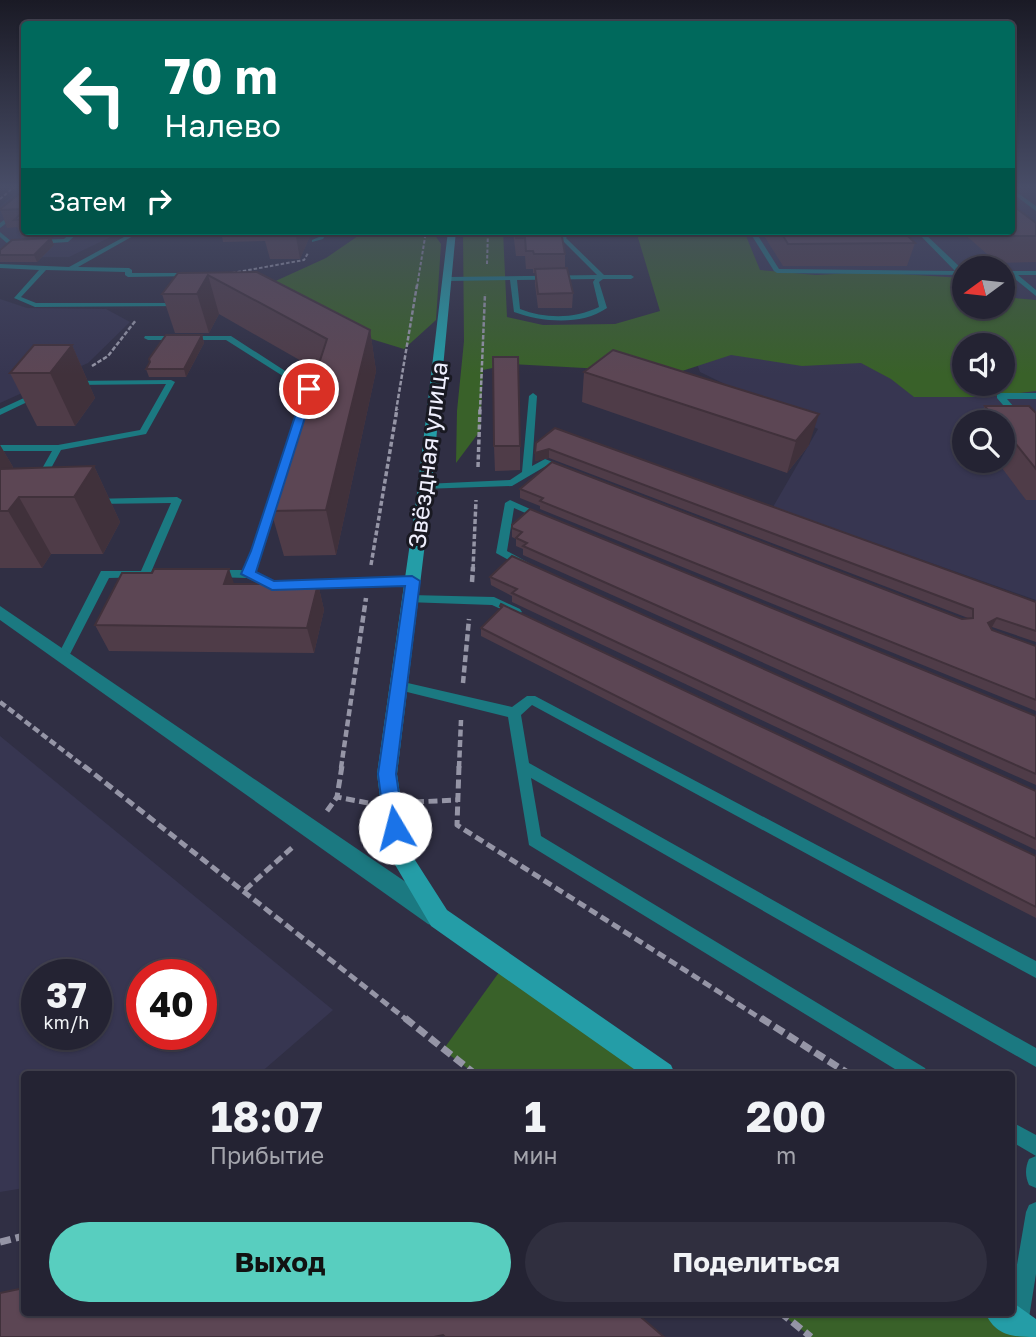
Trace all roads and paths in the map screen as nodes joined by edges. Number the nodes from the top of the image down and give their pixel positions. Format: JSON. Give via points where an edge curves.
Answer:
{"nodes":[{"id":1,"x":106,"y":249,"type":"edge"},
{"id":2,"x":310,"y":249,"type":"edge"},
{"id":3,"x":450,"y":249,"type":"edge"},
{"id":4,"x":574,"y":249,"type":"edge"},
{"id":5,"x":763,"y":249,"type":"edge"},
{"id":6,"x":938,"y":249,"type":"edge"},
{"id":7,"x":952,"y":262,"type":"edge"},
{"id":8,"x":0,"y":266,"type":"edge"},
{"id":9,"x":43,"y":269,"type":"junction"},
{"id":10,"x":70,"y":269,"type":"junction"},
{"id":11,"x":952,"y":273,"type":"edge"},
{"id":12,"x":1015,"y":273,"type":"edge"},
{"id":13,"x":1036,"y":273,"type":"edge"},
{"id":14,"x":1015,"y":275,"type":"edge"},
{"id":15,"x":210,"y":277,"type":"joint"},
{"id":16,"x":602,"y":277,"type":"junction"},
{"id":17,"x":631,"y":277,"type":"dead end"},
{"id":18,"x":513,"y":278,"type":"junction"},
{"id":19,"x":447,"y":279,"type":"junction"},
{"id":20,"x":1036,"y":294,"type":"edge"},
{"id":21,"x":195,"y":304,"type":"edge"},
{"id":22,"x":142,"y":306,"type":"junction"},
{"id":23,"x":148,"y":338,"type":"dead end"},
{"id":24,"x":148,"y":369,"type":"edge"},
{"id":25,"x":139,"y":382,"type":"junction"},
{"id":26,"x":64,"y":383,"type":"joint"},
{"id":27,"x":54,"y":388,"type":"edge"},
{"id":28,"x":533,"y":396,"type":"dead end"},
{"id":29,"x":1036,"y":396,"type":"edge"},
{"id":30,"x":0,"y":412,"type":"edge"},
{"id":31,"x":1036,"y":438,"type":"edge"},
{"id":32,"x":0,"y":448,"type":"edge"},
{"id":33,"x":58,"y":448,"type":"junction"},
{"id":34,"x":571,"y":472,"type":"edge"},
{"id":35,"x":527,"y":473,"type":"junction"},
{"id":36,"x":425,"y":486,"type":"junction"},
{"id":37,"x":33,"y":494,"type":"edge"},
{"id":38,"x":79,"y":500,"type":"edge"},
{"id":39,"x":561,"y":524,"type":"edge"},
{"id":40,"x":539,"y":571,"type":"edge"},
{"id":41,"x":145,"y":574,"type":"junction"},
{"id":42,"x":158,"y":574,"type":"edge"},
{"id":43,"x":210,"y":574,"type":"edge"},
{"id":44,"x":248,"y":574,"type":"junction"},
{"id":45,"x":411,"y":590,"type":"junction"},
{"id":46,"x":0,"y":612,"type":"edge"},
{"id":47,"x":531,"y":619,"type":"edge"},
{"id":48,"x":64,"y":655,"type":"junction"},
{"id":49,"x":399,"y":686,"type":"junction"},
{"id":50,"x":0,"y":702,"type":"edge"},
{"id":51,"x":514,"y":713,"type":"junction"},
{"id":52,"x":523,"y":766,"type":"junction"},
{"id":53,"x":439,"y":918,"type":"junction"},
{"id":54,"x":1036,"y":970,"type":"edge"},
{"id":55,"x":1036,"y":1058,"type":"edge"},
{"id":56,"x":471,"y":1071,"type":"edge"},
{"id":57,"x":658,"y":1071,"type":"edge"},
{"id":58,"x":914,"y":1071,"type":"edge"},
{"id":59,"x":1015,"y":1133,"type":"edge"},
{"id":60,"x":1036,"y":1146,"type":"edge"},
{"id":61,"x":1036,"y":1166,"type":"edge"},
{"id":62,"x":1036,"y":1178,"type":"edge"},
{"id":63,"x":1036,"y":1212,"type":"edge"},
{"id":64,"x":21,"y":1237,"type":"edge"},
{"id":65,"x":0,"y":1241,"type":"edge"},
{"id":66,"x":785,"y":1316,"type":"edge"},
{"id":67,"x":1018,"y":1325,"type":"edge"},
{"id":68,"x":811,"y":1337,"type":"edge"}],
"edges":[{"from":1,"to":10,"type":"lane"},
{"from":2,"to":15,"type":"path","via":[[304,260]]},
{"from":3,"to":19,"type":"street","name":"Звёздная улица"},
{"from":4,"to":16,"type":"lane"},
{"from":5,"to":11,"type":"lane","via":[[776,271]]},
{"from":6,"to":7,"type":"lane"},
{"from":8,"to":9,"type":"lane"},
{"from":9,"to":10,"type":"lane"},
{"from":9,"to":22,"type":"lane","via":[[17,298],[35,305]]},
{"from":10,"to":15,"type":"lane"},
{"from":12,"to":13,"type":"lane"},
{"from":14,"to":20,"type":"lane"},
{"from":16,"to":17,"type":"lane"},
{"from":16,"to":18,"type":"lane"},
{"from":16,"to":18,"type":"lane","via":[[596,282],[603,308],[589,316],[531,316],[517,310]]},
{"from":18,"to":19,"type":"lane"},
{"from":19,"to":36,"type":"street","name":"Звёздная улица"},
{"from":21,"to":22,"type":"lane"},
{"from":22,"to":26,"type":"path","via":[[108,356]]},
{"from":23,"to":44,"type":"lane","via":[[228,338],[309,389]]},
{"from":24,"to":25,"type":"lane"},
{"from":25,"to":26,"type":"lane"},
{"from":25,"to":33,"type":"lane","via":[[171,382],[143,432]]},
{"from":27,"to":30,"type":"lane"},
{"from":28,"to":35,"type":"lane"},
{"from":29,"to":31,"type":"lane","via":[[1000,396]]},
{"from":32,"to":33,"type":"lane"},
{"from":33,"to":37,"type":"lane"},
{"from":34,"to":35,"type":"lane","via":[[545,461]]},
{"from":35,"to":36,"type":"lane","via":[[512,484]]},
{"from":36,"to":45,"type":"street","name":"Звёздная улица"},
{"from":38,"to":41,"type":"lane","via":[[177,500]]},
{"from":39,"to":40,"type":"lane","via":[[510,503],[501,554]]},
{"from":41,"to":42,"type":"lane"},
{"from":41,"to":48,"type":"lane","via":[[105,574]]},
{"from":43,"to":44,"type":"lane"},
{"from":44,"to":45,"type":"lane","via":[[272,586]]},
{"from":45,"to":47,"type":"lane","via":[[494,601]]},
{"from":45,"to":49,"type":"street","name":"Звёздная улица"},
{"from":46,"to":48,"type":"street","name":"Звёздная улица"},
{"from":48,"to":53,"type":"street","name":"Звёздная улица"},
{"from":49,"to":51,"type":"lane"},
{"from":49,"to":53,"type":"street","name":"Звёздная улица","via":[[387,774],[398,851]]},
{"from":50,"to":56,"type":"path"},
{"from":51,"to":52,"type":"lane"},
{"from":51,"to":54,"type":"lane","via":[[531,699]]},
{"from":52,"to":55,"type":"lane"},
{"from":52,"to":58,"type":"lane","via":[[534,840]]},
{"from":53,"to":57,"type":"street","name":"Звёздная улица"},
{"from":59,"to":60,"type":"lane"},
{"from":61,"to":62,"type":"lane"},
{"from":63,"to":67,"type":"lane"},
{"from":64,"to":65,"type":"path"},
{"from":66,"to":68,"type":"path"}]}
